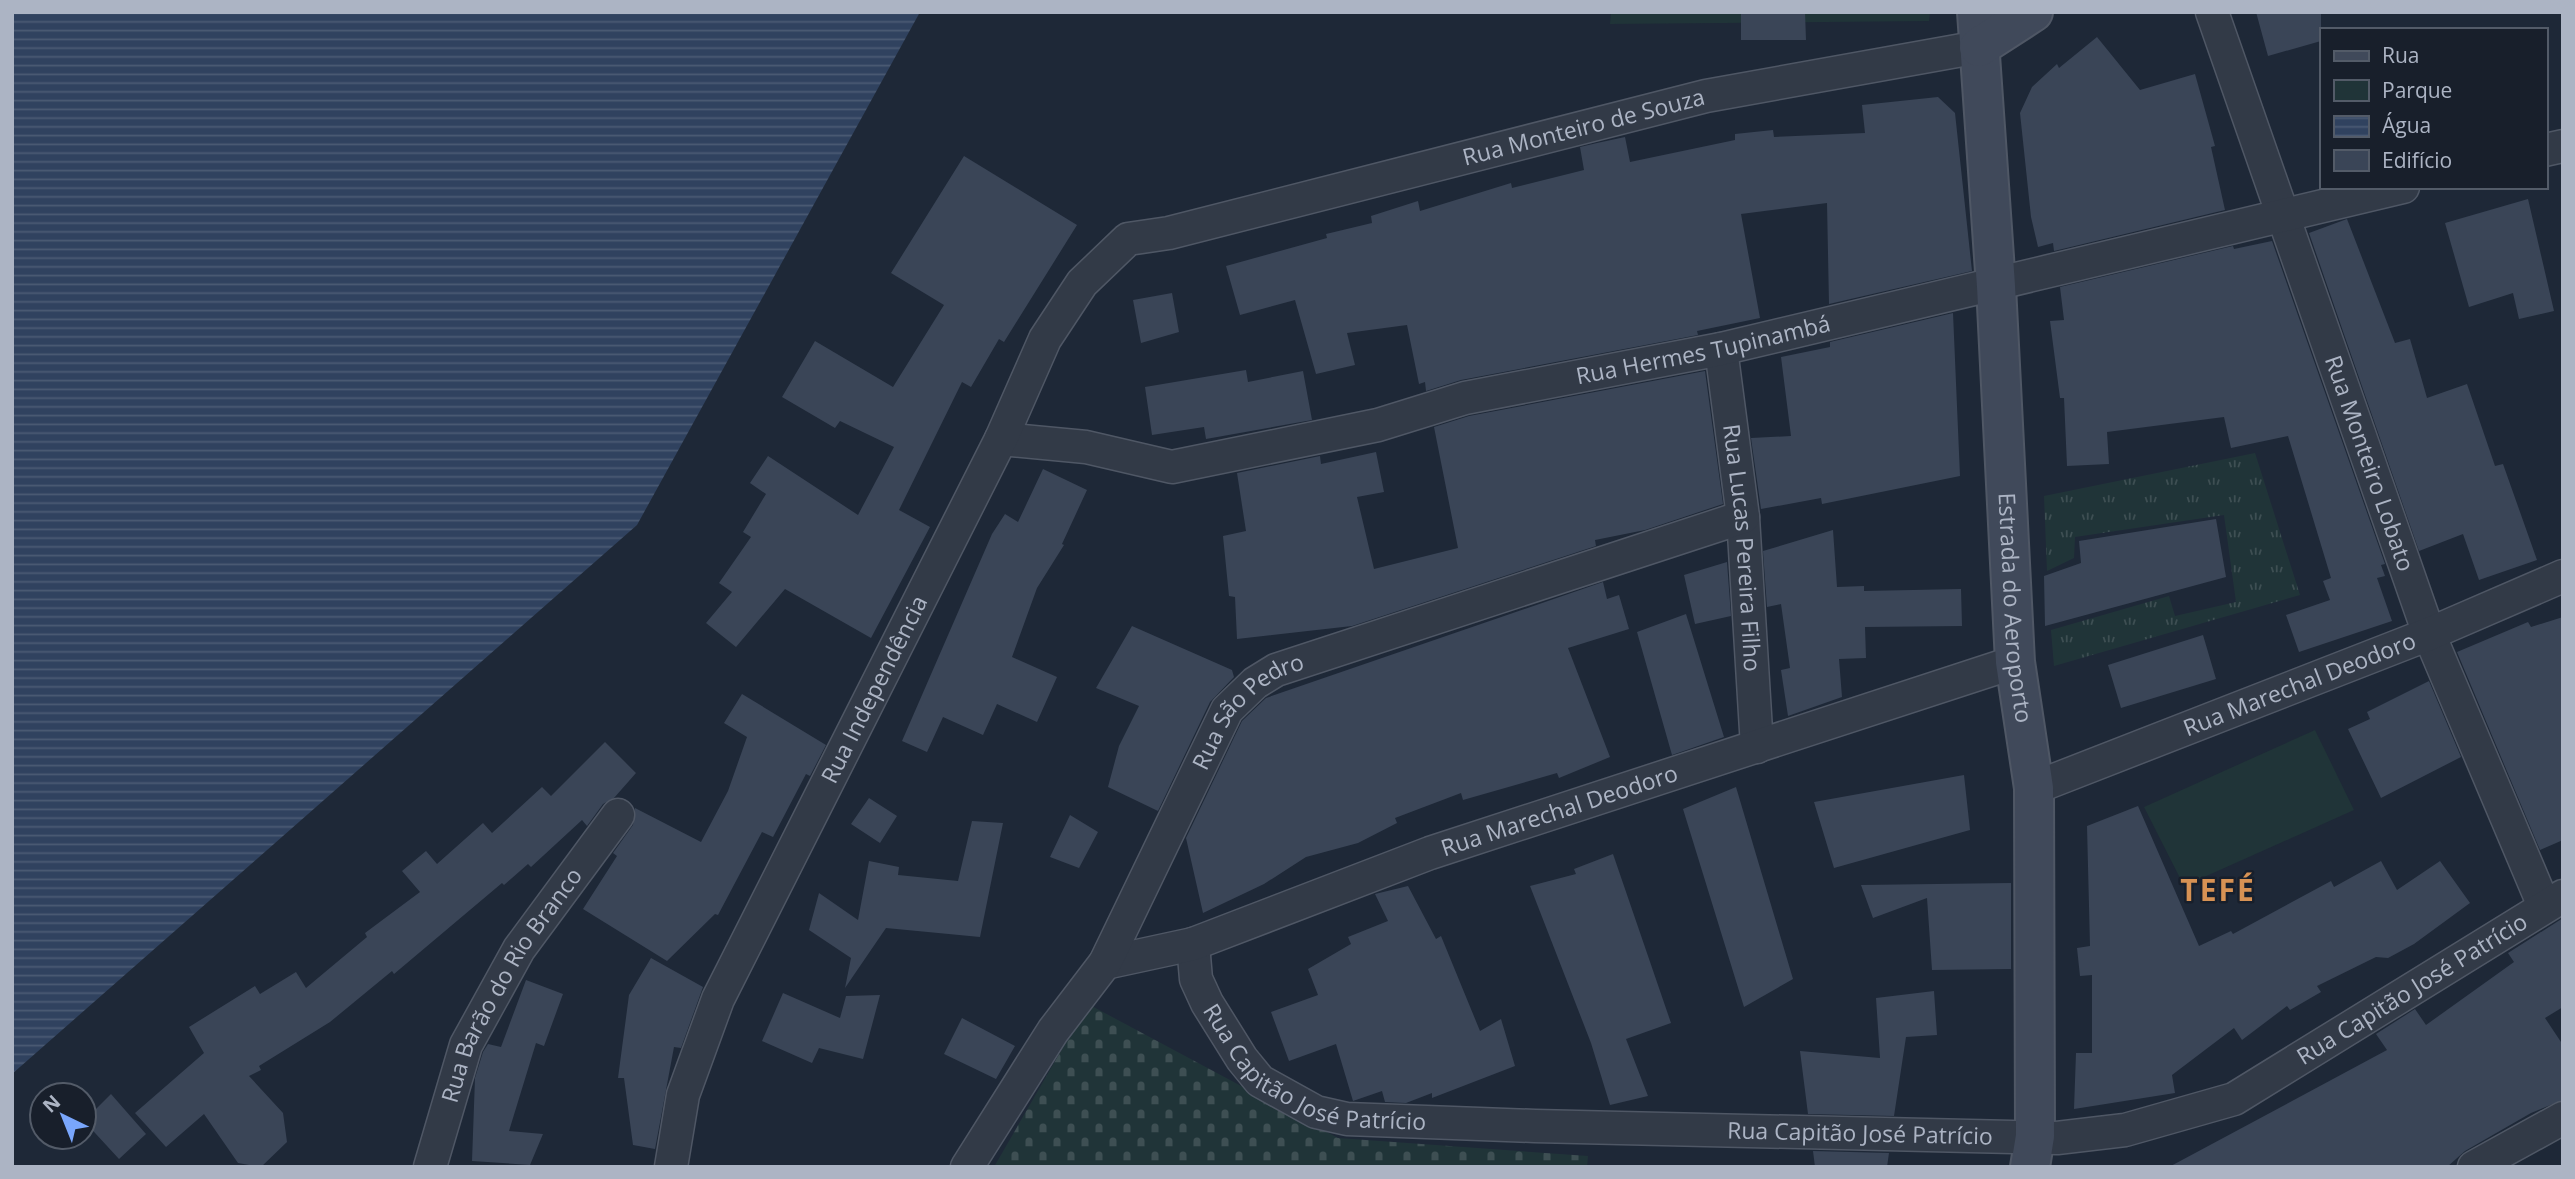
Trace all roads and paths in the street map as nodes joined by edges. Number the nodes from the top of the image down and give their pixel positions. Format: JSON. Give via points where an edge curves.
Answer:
{"nodes":[{"id":1,"x":2033,"y":12,"type":"edge"},
{"id":2,"x":2212,"y":12,"type":"edge"},
{"id":3,"x":1978,"y":30,"type":"edge"},
{"id":4,"x":2395,"y":189,"type":"edge"},
{"id":5,"x":2283,"y":218,"type":"junction"},
{"id":6,"x":1128,"y":239,"type":"joint"},
{"id":7,"x":1996,"y":286,"type":"junction"},
{"id":8,"x":1721,"y":349,"type":"junction"},
{"id":9,"x":1001,"y":439,"type":"junction"},
{"id":10,"x":1743,"y":517,"type":"junction"},
{"id":11,"x":2563,"y":576,"type":"edge"},
{"id":12,"x":2429,"y":635,"type":"junction"},
{"id":13,"x":2015,"y":662,"type":"junction"},
{"id":14,"x":1757,"y":747,"type":"junction"},
{"id":15,"x":2034,"y":788,"type":"junction"},
{"id":16,"x":618,"y":815,"type":"dead end"},
{"id":17,"x":2553,"y":901,"type":"edge"},
{"id":18,"x":1193,"y":944,"type":"junction"},
{"id":19,"x":1104,"y":963,"type":"junction"},
{"id":20,"x":2563,"y":1118,"type":"edge"},
{"id":21,"x":2032,"y":1151,"type":"edge"},
{"id":22,"x":430,"y":1167,"type":"edge"},
{"id":23,"x":671,"y":1167,"type":"edge"},
{"id":24,"x":967,"y":1167,"type":"edge"},
{"id":25,"x":2474,"y":1167,"type":"edge"}],
"edges":[{"from":1,"to":3,"type":"street","name":"Rua Monteiro de Souza"},
{"from":2,"to":5,"type":"street","name":"Rua Monteiro Lobato"},
{"from":3,"to":6,"type":"street","name":"Rua Monteiro de Souza","via":[[1169,233]]},
{"from":3,"to":7,"type":"street","name":"Estrada do Aeroporto"},
{"from":4,"to":5,"type":"street","name":"Rua Hermes Tupinambá"},
{"from":5,"to":7,"type":"street","name":"Rua Hermes Tupinambá"},
{"from":5,"to":12,"type":"street","name":"Rua Monteiro Lobato"},
{"from":6,"to":9,"type":"street","name":"Rua Independência","via":[[1082,283],[1045,339]]},
{"from":7,"to":8,"type":"street","name":"Rua Hermes Tupinambá"},
{"from":7,"to":13,"type":"street","name":"Estrada do Aeroporto"},
{"from":8,"to":9,"type":"street","name":"Rua Hermes Tupinambá","via":[[1465,398],[1378,425],[1172,467],[1086,447]]},
{"from":8,"to":10,"type":"street","name":"Rua Lucas Pereira Filho"},
{"from":9,"to":23,"type":"street","name":"Rua Independência","via":[[718,999],[683,1096]]},
{"from":10,"to":14,"type":"street","name":"Rua Lucas Pereira Filho"},
{"from":10,"to":19,"type":"street","name":"Rua São Pedro","via":[[1276,670],[1255,683],[1227,710]]},
{"from":11,"to":12,"type":"street","name":"Rua Marechal Deodoro"},
{"from":12,"to":15,"type":"street","name":"Rua Marechal Deodoro"},
{"from":12,"to":17,"type":"street","name":"Rua Monteiro Lobato"},
{"from":13,"to":14,"type":"street","name":"Rua Marechal Deodoro"},
{"from":13,"to":15,"type":"street","name":"Estrada do Aeroporto"},
{"from":14,"to":18,"type":"street","name":"Rua Marechal Deodoro","via":[[1430,853]]},
{"from":15,"to":21,"type":"street","name":"Estrada do Aeroporto"},
{"from":16,"to":22,"type":"street","name":"Rua Barão do Rio Branco","via":[[519,949],[466,1045]]},
{"from":17,"to":21,"type":"street","name":"Rua Capitão José Patrício","via":[[2234,1099],[2125,1130],[2057,1138]]},
{"from":18,"to":19,"type":"street","name":"Rua Marechal Deodoro"},
{"from":18,"to":21,"type":"street","name":"Rua Capitão José Patrício","via":[[1196,979],[1242,1059],[1260,1081],[1316,1112],[1347,1119]]},
{"from":19,"to":24,"type":"street","name":"Rua São Pedro","via":[[1053,1031]]},
{"from":20,"to":25,"type":"street"}]}
